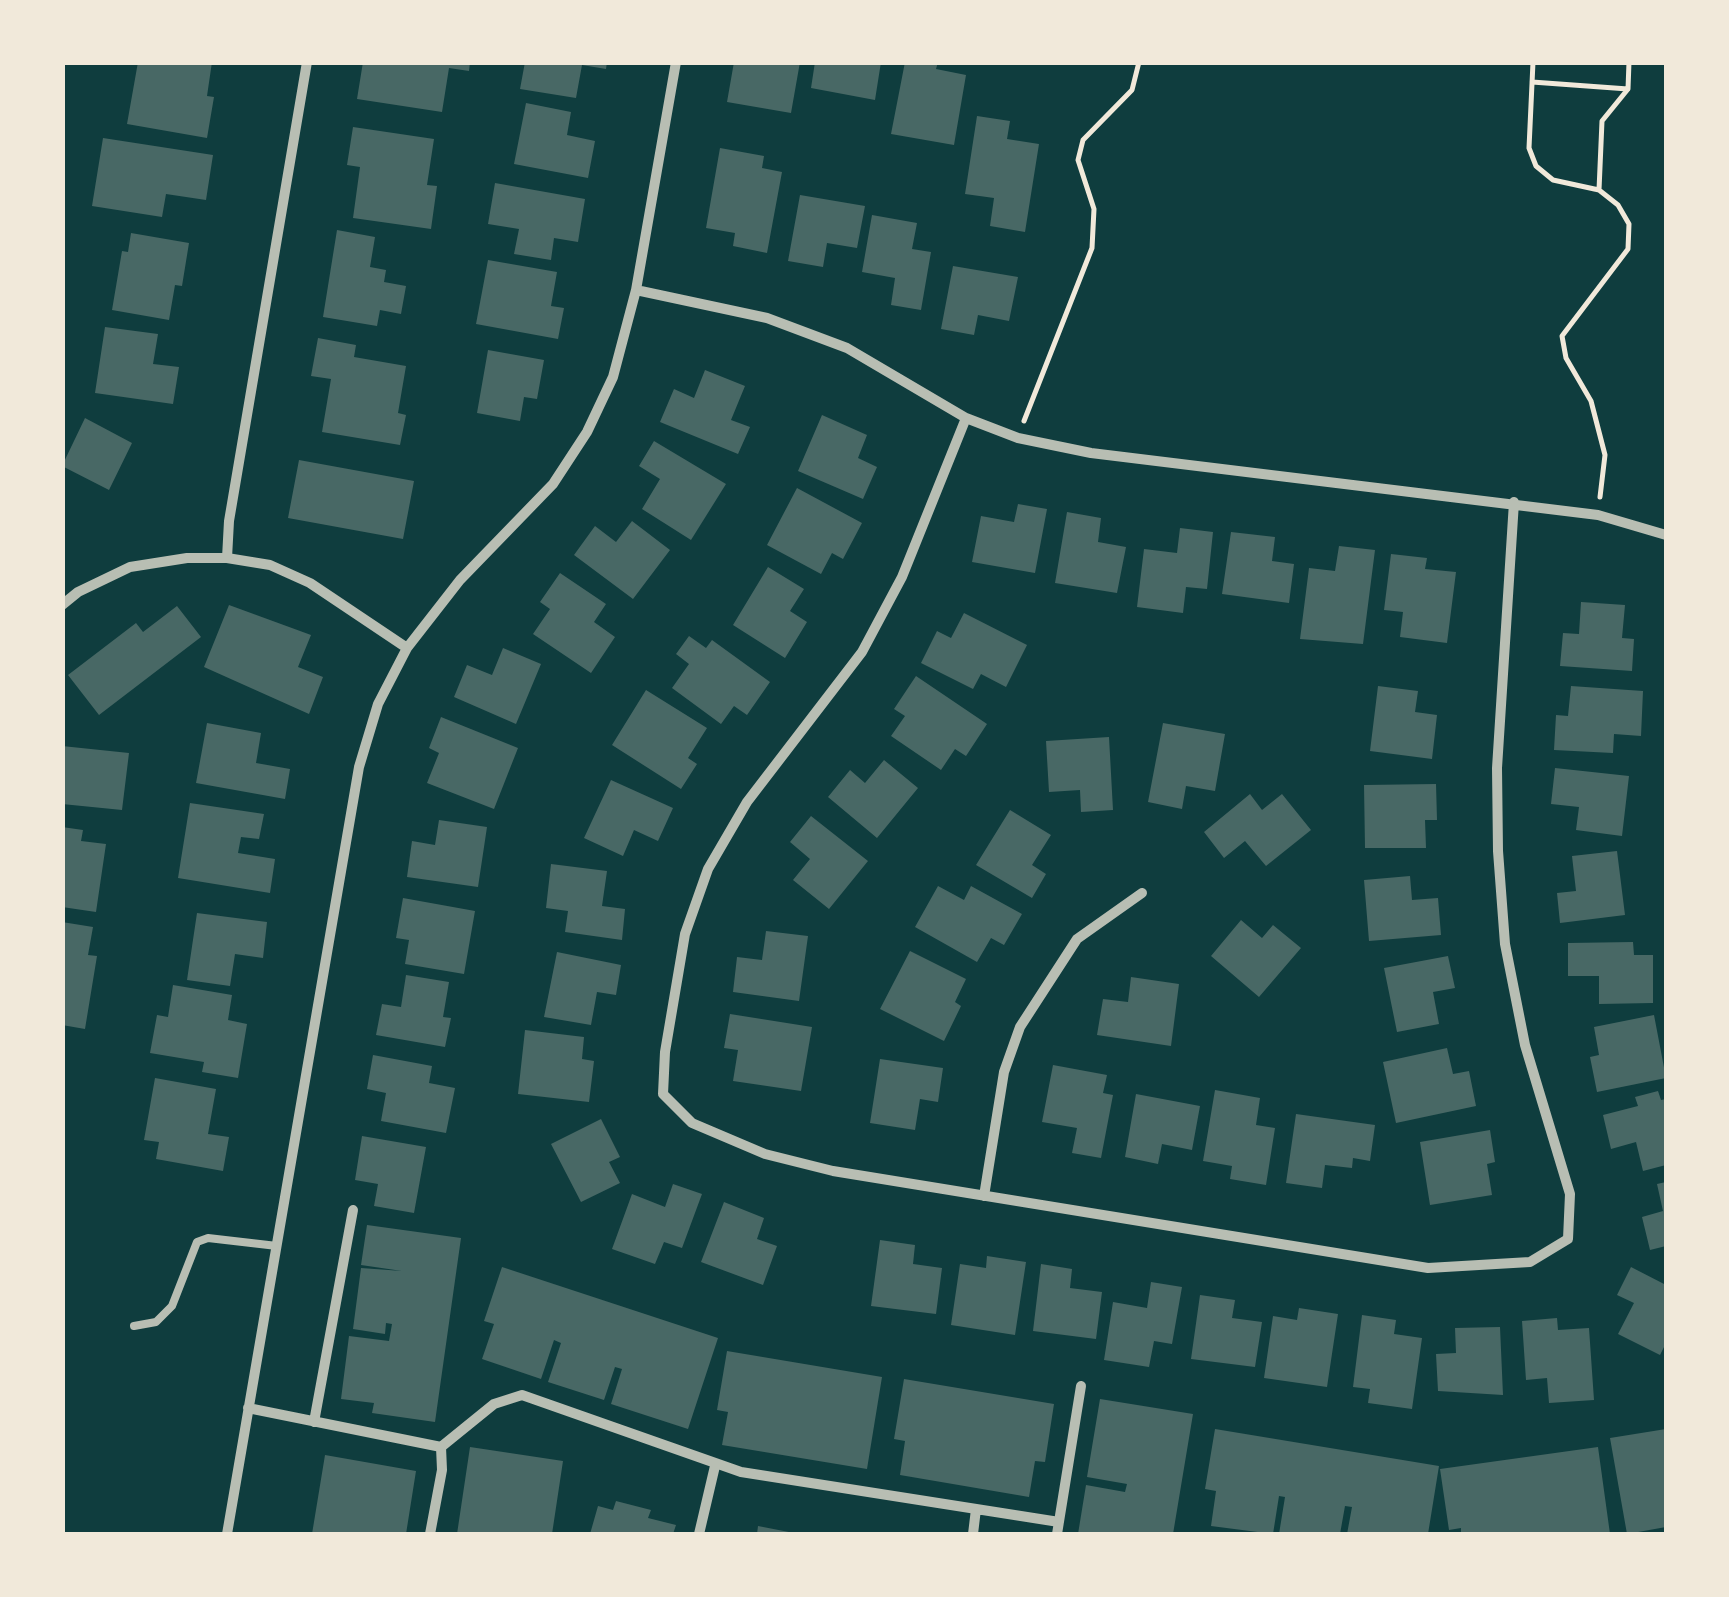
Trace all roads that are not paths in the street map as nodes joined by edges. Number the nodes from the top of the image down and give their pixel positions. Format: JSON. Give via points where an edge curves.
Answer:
{"nodes":[{"id":1,"x":307,"y":62,"type":"edge"},
{"id":2,"x":676,"y":62,"type":"edge"},
{"id":3,"x":636,"y":290,"type":"junction"},
{"id":4,"x":966,"y":418,"type":"junction"},
{"id":5,"x":1514,"y":502,"type":"junction"},
{"id":6,"x":1666,"y":535,"type":"edge"},
{"id":7,"x":227,"y":558,"type":"junction"},
{"id":8,"x":62,"y":604,"type":"edge"},
{"id":9,"x":408,"y":648,"type":"junction"},
{"id":10,"x":1142,"y":893,"type":"dead end"},
{"id":11,"x":984,"y":1196,"type":"junction"},
{"id":12,"x":353,"y":1210,"type":"dead end"},
{"id":13,"x":277,"y":1246,"type":"junction"},
{"id":14,"x":134,"y":1326,"type":"dead end"},
{"id":15,"x":1080,"y":1386,"type":"dead end"},
{"id":16,"x":248,"y":1408,"type":"junction"},
{"id":17,"x":314,"y":1422,"type":"junction"},
{"id":18,"x":441,"y":1447,"type":"junction"},
{"id":19,"x":715,"y":1466,"type":"junction"},
{"id":20,"x":976,"y":1509,"type":"junction"},
{"id":21,"x":1058,"y":1528,"type":"edge"},
{"id":22,"x":227,"y":1534,"type":"edge"},
{"id":23,"x":430,"y":1534,"type":"edge"},
{"id":24,"x":699,"y":1534,"type":"edge"},
{"id":25,"x":972,"y":1534,"type":"edge"}],
"edges":[{"from":1,"to":7,"type":"street"},
{"from":2,"to":3,"type":"street"},
{"from":3,"to":4,"type":"street","via":[[767,318],[848,348]]},
{"from":3,"to":9,"type":"street","via":[[613,377],[587,432],[553,484],[460,580]]},
{"from":4,"to":5,"type":"street","via":[[1091,454]]},
{"from":4,"to":11,"type":"street","via":[[902,577],[862,652],[747,802],[708,869],[685,934],[663,1094],[692,1122],[764,1154]]},
{"from":5,"to":6,"type":"street","via":[[1598,514]]},
{"from":5,"to":11,"type":"street","via":[[1498,851],[1525,1046],[1570,1194],[1568,1240],[1530,1262],[1428,1268]]},
{"from":7,"to":8,"type":"street","via":[[130,567]]},
{"from":7,"to":9,"type":"street","via":[[270,565],[310,583]]},
{"from":9,"to":13,"type":"street","via":[[378,704],[359,767]]},
{"from":10,"to":11,"type":"street","via":[[1077,939],[1020,1027],[1004,1072]]},
{"from":12,"to":17,"type":"street"},
{"from":13,"to":14,"type":"lane","via":[[197,1242],[172,1306],[156,1322]]},
{"from":13,"to":16,"type":"street"},
{"from":15,"to":21,"type":"street"},
{"from":16,"to":17,"type":"street"},
{"from":16,"to":22,"type":"street"},
{"from":17,"to":18,"type":"street"},
{"from":18,"to":19,"type":"street","via":[[494,1404],[522,1395]]},
{"from":18,"to":23,"type":"street"},
{"from":19,"to":20,"type":"street"},
{"from":19,"to":24,"type":"street"},
{"from":20,"to":21,"type":"street"},
{"from":20,"to":25,"type":"street"}]}
